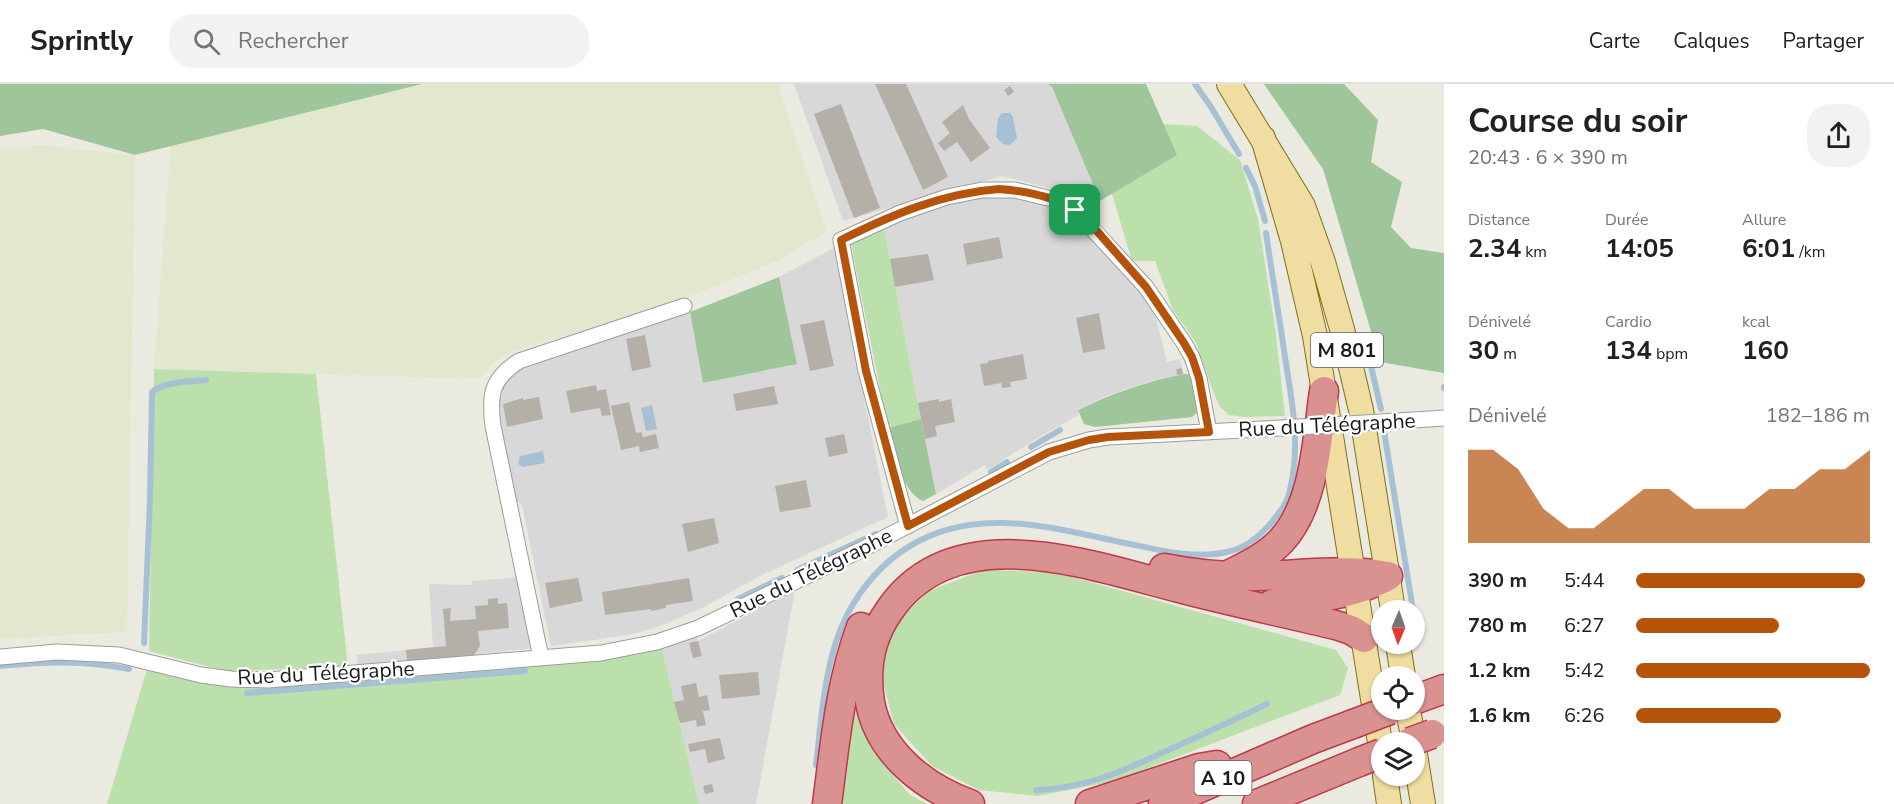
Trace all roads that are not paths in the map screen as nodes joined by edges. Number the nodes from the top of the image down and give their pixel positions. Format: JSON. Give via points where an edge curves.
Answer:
{"nodes":[{"id":1,"x":1229,"y":84,"type":"edge"},
{"id":2,"x":1263,"y":138,"type":"junction"},
{"id":3,"x":684,"y":306,"type":"dead end"},
{"id":4,"x":1324,"y":391,"type":"junction"},
{"id":5,"x":1444,"y":418,"type":"edge"},
{"id":6,"x":1209,"y":432,"type":"junction"},
{"id":7,"x":908,"y":526,"type":"junction"},
{"id":8,"x":1227,"y":575,"type":"junction"},
{"id":9,"x":1388,"y":576,"type":"junction"},
{"id":10,"x":1355,"y":581,"type":"junction"},
{"id":11,"x":1392,"y":600,"type":"edge"},
{"id":12,"x":1255,"y":606,"type":"junction"},
{"id":13,"x":1364,"y":638,"type":"junction"},
{"id":14,"x":0,"y":657,"type":"edge"},
{"id":15,"x":541,"y":658,"type":"junction"},
{"id":16,"x":1371,"y":717,"type":"edge"},
{"id":17,"x":1372,"y":732,"type":"edge"},
{"id":18,"x":1283,"y":752,"type":"junction"},
{"id":19,"x":1371,"y":758,"type":"edge"},
{"id":20,"x":1386,"y":786,"type":"edge"},
{"id":21,"x":1423,"y":786,"type":"edge"},
{"id":22,"x":827,"y":804,"type":"edge"},
{"id":23,"x":970,"y":804,"type":"edge"},
{"id":24,"x":1090,"y":804,"type":"edge"},
{"id":25,"x":1163,"y":804,"type":"edge"},
{"id":26,"x":1257,"y":804,"type":"edge"},
{"id":27,"x":1389,"y":804,"type":"edge"},
{"id":28,"x":1423,"y":804,"type":"edge"}],
"edges":[{"from":1,"to":2,"type":"main road","number":"M 801"},
{"from":2,"to":4,"type":"main road","number":"M 801","via":[[1300,268]]},
{"from":2,"to":9,"type":"main road","number":"M 801","via":[[1303,206],[1334,296],[1361,410]]},
{"from":3,"to":15,"type":"street","via":[[519,361],[496,381],[490,402],[493,426]]},
{"from":4,"to":8,"type":"highway","via":[[1310,483],[1296,522],[1268,553]]},
{"from":4,"to":10,"type":"main road","number":"M 801"},
{"from":5,"to":6,"type":"street","name":"Rue du Télégraphe","bridge":true},
{"from":6,"to":7,"type":"street","name":"Rue du Télégraphe","via":[[1108,437],[1071,444]]},
{"from":6,"to":7,"type":"street","name":"Rue du Télégraphe","via":[[1199,378],[1184,343],[1146,287],[1082,214],[1052,200],[999,189],[947,197],[841,240],[866,371]]},
{"from":7,"to":15,"type":"street","name":"Rue du Télégraphe","via":[[698,628],[665,640],[602,653]]},
{"from":8,"to":10,"type":"highway"},
{"from":8,"to":22,"type":"highway","via":[[1000,540],[957,546],[917,562],[877,600],[861,626],[842,696]]},
{"from":9,"to":10,"type":"highway"},
{"from":9,"to":11,"type":"main road","number":"M 801"},
{"from":10,"to":12,"type":"highway"},
{"from":10,"to":13,"type":"main road","number":"M 801"},
{"from":12,"to":13,"type":"highway","via":[[1339,626]]},
{"from":12,"to":23,"type":"highway","via":[[1043,556],[978,556],[942,566],[909,586],[895,601],[871,650],[871,707],[884,739],[908,768],[940,791]]},
{"from":13,"to":17,"type":"main road","number":"M 801"},
{"from":14,"to":15,"type":"street","name":"Rue du Télégraphe","via":[[57,652],[119,655],[201,675],[268,680]]},
{"from":16,"to":18,"type":"highway","number":"A 10","bridge":true},
{"from":18,"to":24,"type":"highway","via":[[1199,768]]},
{"from":18,"to":25,"type":"highway","number":"A 10"},
{"from":19,"to":26,"type":"highway","number":"A 10"},
{"from":20,"to":27,"type":"main road"},
{"from":21,"to":28,"type":"main road"}]}
